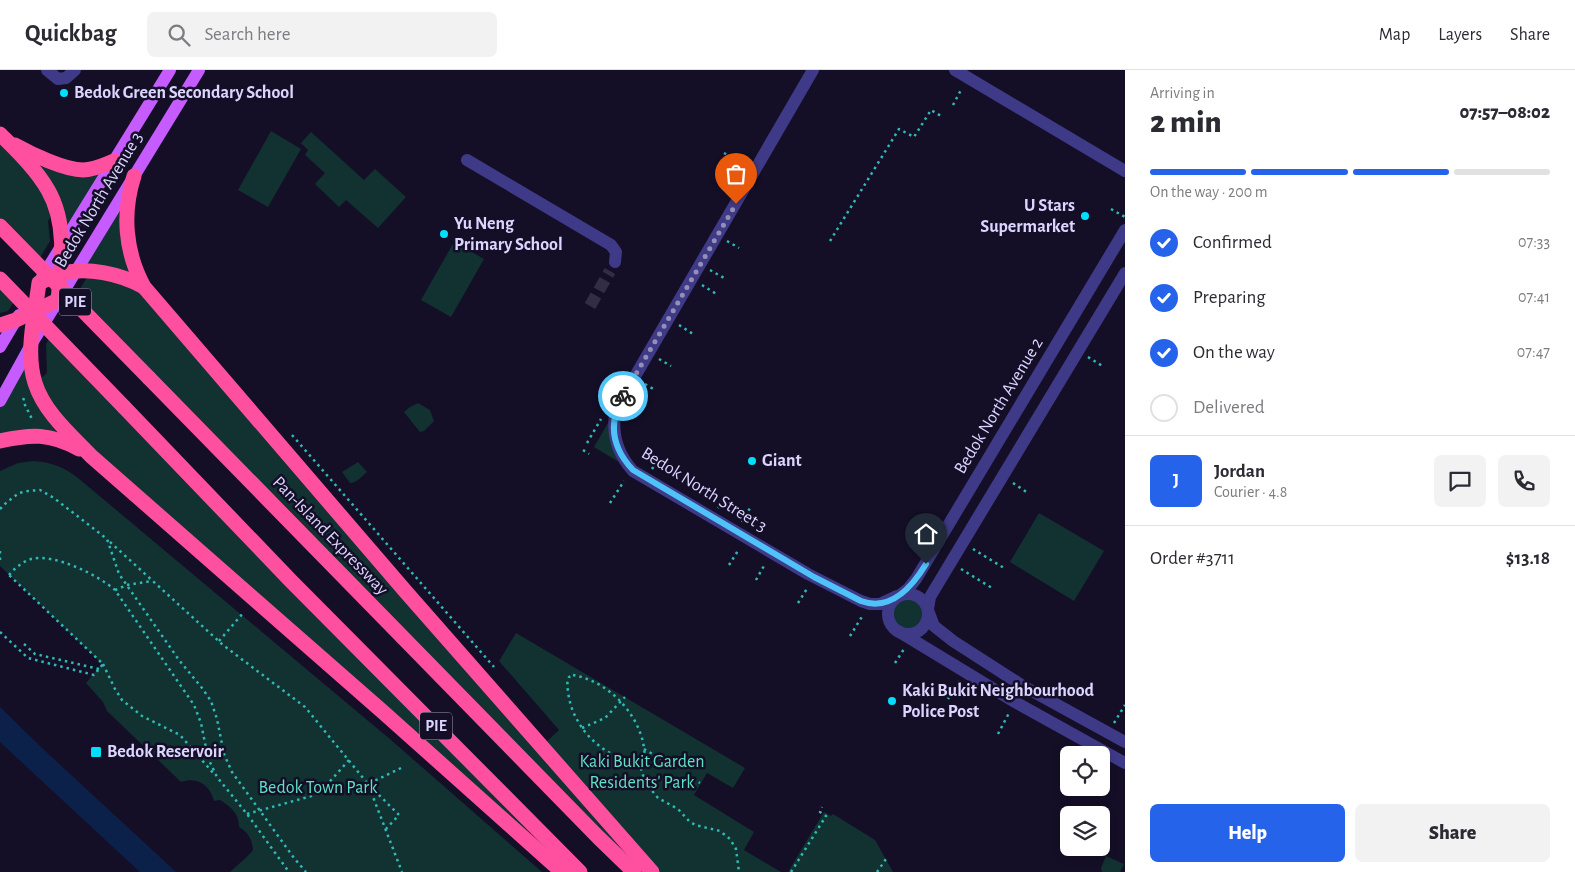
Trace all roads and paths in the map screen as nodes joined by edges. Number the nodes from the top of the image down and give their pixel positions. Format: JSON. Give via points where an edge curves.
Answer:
{"nodes":[{"id":1,"x":47,"y":70,"type":"edge"},
{"id":2,"x":75,"y":70,"type":"edge"},
{"id":3,"x":170,"y":70,"type":"edge"},
{"id":4,"x":199,"y":70,"type":"edge"},
{"id":5,"x":814,"y":70,"type":"edge"},
{"id":6,"x":955,"y":70,"type":"edge"},
{"id":7,"x":964,"y":85,"type":"dead end"},
{"id":8,"x":953,"y":105,"type":"dead end"},
{"id":9,"x":941,"y":116,"type":"dead end"},
{"id":10,"x":1,"y":135,"type":"edge"},
{"id":11,"x":724,"y":152,"type":"dead end"},
{"id":12,"x":467,"y":160,"type":"dead end"},
{"id":13,"x":114,"y":161,"type":"junction"},
{"id":14,"x":755,"y":171,"type":"junction"},
{"id":15,"x":1125,"y":171,"type":"edge"},
{"id":16,"x":134,"y":176,"type":"junction"},
{"id":17,"x":1111,"y":209,"type":"dead end"},
{"id":18,"x":1122,"y":215,"type":"dead end"},
{"id":19,"x":0,"y":226,"type":"edge"},
{"id":20,"x":1125,"y":230,"type":"edge"},
{"id":21,"x":830,"y":241,"type":"dead end"},
{"id":22,"x":728,"y":242,"type":"dead end"},
{"id":23,"x":62,"y":245,"type":"junction"},
{"id":24,"x":739,"y":248,"type":"dead end"},
{"id":25,"x":615,"y":262,"type":"dead end"},
{"id":26,"x":712,"y":272,"type":"dead end"},
{"id":27,"x":68,"y":273,"type":"junction"},
{"id":28,"x":1125,"y":273,"type":"edge"},
{"id":29,"x":724,"y":278,"type":"dead end"},
{"id":30,"x":0,"y":279,"type":"edge"},
{"id":31,"x":39,"y":283,"type":"junction"},
{"id":32,"x":698,"y":283,"type":"dead end"},
{"id":33,"x":144,"y":287,"type":"junction"},
{"id":34,"x":718,"y":295,"type":"dead end"},
{"id":35,"x":58,"y":300,"type":"junction"},
{"id":36,"x":35,"y":311,"type":"junction"},
{"id":37,"x":16,"y":320,"type":"junction"},
{"id":38,"x":675,"y":322,"type":"dead end"},
{"id":39,"x":0,"y":326,"type":"edge"},
{"id":40,"x":693,"y":334,"type":"dead end"},
{"id":41,"x":32,"y":343,"type":"junction"},
{"id":42,"x":0,"y":347,"type":"edge"},
{"id":43,"x":1089,"y":358,"type":"dead end"},
{"id":44,"x":660,"y":359,"type":"dead end"},
{"id":45,"x":671,"y":366,"type":"dead end"},
{"id":46,"x":1104,"y":367,"type":"dead end"},
{"id":47,"x":645,"y":384,"type":"dead end"},
{"id":48,"x":655,"y":390,"type":"dead end"},
{"id":49,"x":24,"y":398,"type":"dead end"},
{"id":50,"x":0,"y":401,"type":"edge"},
{"id":51,"x":33,"y":421,"type":"dead end"},
{"id":52,"x":292,"y":435,"type":"dead end"},
{"id":53,"x":0,"y":441,"type":"edge"},
{"id":54,"x":583,"y":450,"type":"dead end"},
{"id":55,"x":589,"y":454,"type":"dead end"},
{"id":56,"x":91,"y":456,"type":"junction"},
{"id":57,"x":658,"y":460,"type":"dead end"},
{"id":58,"x":654,"y":465,"type":"dead end"},
{"id":59,"x":679,"y":473,"type":"dead end"},
{"id":60,"x":676,"y":479,"type":"dead end"},
{"id":61,"x":1012,"y":482,"type":"dead end"},
{"id":62,"x":621,"y":486,"type":"dead end"},
{"id":63,"x":1028,"y":492,"type":"dead end"},
{"id":64,"x":726,"y":497,"type":"dead end"},
{"id":65,"x":610,"y":503,"type":"dead end"},
{"id":66,"x":721,"y":503,"type":"dead end"},
{"id":67,"x":750,"y":508,"type":"dead end"},
{"id":68,"x":0,"y":509,"type":"edge"},
{"id":69,"x":744,"y":519,"type":"dead end"},
{"id":70,"x":107,"y":539,"type":"junction"},
{"id":71,"x":0,"y":550,"type":"edge"},
{"id":72,"x":738,"y":550,"type":"dead end"},
{"id":73,"x":976,"y":550,"type":"dead end"},
{"id":74,"x":0,"y":560,"type":"edge"},
{"id":75,"x":729,"y":565,"type":"dead end"},
{"id":76,"x":1004,"y":568,"type":"dead end"},
{"id":77,"x":762,"y":569,"type":"dead end"},
{"id":78,"x":964,"y":570,"type":"dead end"},
{"id":79,"x":756,"y":580,"type":"dead end"},
{"id":80,"x":153,"y":581,"type":"junction"},
{"id":81,"x":127,"y":585,"type":"junction"},
{"id":82,"x":992,"y":588,"type":"dead end"},
{"id":83,"x":114,"y":590,"type":"junction"},
{"id":84,"x":806,"y":592,"type":"dead end"},
{"id":85,"x":898,"y":596,"type":"junction"},
{"id":86,"x":798,"y":603,"type":"dead end"},
{"id":87,"x":928,"y":610,"type":"junction"},
{"id":88,"x":244,"y":612,"type":"dead end"},
{"id":89,"x":861,"y":617,"type":"dead end"},
{"id":90,"x":898,"y":631,"type":"junction"},
{"id":91,"x":0,"y":632,"type":"edge"},
{"id":92,"x":850,"y":636,"type":"dead end"},
{"id":93,"x":219,"y":641,"type":"junction"},
{"id":94,"x":24,"y":644,"type":"dead end"},
{"id":95,"x":902,"y":652,"type":"dead end"},
{"id":96,"x":58,"y":659,"type":"junction"},
{"id":97,"x":895,"y":663,"type":"dead end"},
{"id":98,"x":54,"y":664,"type":"junction"},
{"id":99,"x":103,"y":664,"type":"junction"},
{"id":100,"x":494,"y":667,"type":"dead end"},
{"id":101,"x":99,"y":669,"type":"junction"},
{"id":102,"x":954,"y":688,"type":"dead end"},
{"id":103,"x":625,"y":697,"type":"dead end"},
{"id":104,"x":948,"y":699,"type":"dead end"},
{"id":105,"x":621,"y":703,"type":"junction"},
{"id":106,"x":1125,"y":705,"type":"edge"},
{"id":107,"x":1005,"y":720,"type":"dead end"},
{"id":108,"x":1112,"y":726,"type":"dead end"},
{"id":109,"x":582,"y":728,"type":"junction"},
{"id":110,"x":998,"y":734,"type":"dead end"},
{"id":111,"x":1125,"y":742,"type":"edge"},
{"id":112,"x":644,"y":749,"type":"junction"},
{"id":113,"x":349,"y":760,"type":"junction"},
{"id":114,"x":639,"y":762,"type":"junction"},
{"id":115,"x":1125,"y":762,"type":"edge"},
{"id":116,"x":668,"y":763,"type":"dead end"},
{"id":117,"x":401,"y":768,"type":"dead end"},
{"id":118,"x":216,"y":777,"type":"junction"},
{"id":119,"x":693,"y":779,"type":"dead end"},
{"id":120,"x":700,"y":783,"type":"dead end"},
{"id":121,"x":368,"y":784,"type":"junction"},
{"id":122,"x":822,"y":808,"type":"dead end"},
{"id":123,"x":260,"y":811,"type":"junction"},
{"id":124,"x":247,"y":814,"type":"junction"},
{"id":125,"x":386,"y":829,"type":"junction"},
{"id":126,"x":886,"y":859,"type":"dead end"},
{"id":127,"x":289,"y":872,"type":"edge"},
{"id":128,"x":306,"y":872,"type":"edge"},
{"id":129,"x":402,"y":872,"type":"edge"},
{"id":130,"x":562,"y":872,"type":"edge"},
{"id":131,"x":580,"y":872,"type":"edge"},
{"id":132,"x":634,"y":872,"type":"edge"},
{"id":133,"x":652,"y":872,"type":"edge"},
{"id":134,"x":739,"y":872,"type":"edge"},
{"id":135,"x":790,"y":872,"type":"edge"},
{"id":136,"x":878,"y":872,"type":"edge"}],
"edges":[{"from":1,"to":2,"type":"street","via":[[58,79],[66,78]]},
{"from":3,"to":13,"type":"main road","name":"Bedok North Avenue 3"},
{"from":4,"to":16,"type":"main road","name":"Bedok North Avenue 3"},
{"from":5,"to":14,"type":"street","name":"Bedok North Street 3"},
{"from":6,"to":15,"type":"street"},
{"from":7,"to":8,"type":"path"},
{"from":9,"to":21,"type":"path","via":[[931,110],[914,137],[899,129]]},
{"from":10,"to":13,"type":"highway","via":[[39,157],[71,168],[92,169]]},
{"from":10,"to":23,"type":"highway","via":[[49,192],[56,208]]},
{"from":11,"to":14,"type":"path"},
{"from":12,"to":25,"type":"street","via":[[611,245],[616,254]]},
{"from":13,"to":23,"type":"main road","name":"Bedok North Avenue 3"},
{"from":14,"to":85,"type":"street","name":"Bedok North Street 3","via":[[616,409],[617,444],[633,470],[814,577],[870,604],[884,603]]},
{"from":16,"to":27,"type":"main road","name":"Bedok North Avenue 3"},
{"from":16,"to":33,"type":"highway","via":[[128,205],[128,247]]},
{"from":17,"to":18,"type":"path"},
{"from":19,"to":132,"type":"highway","name":"Pan-Island Expressway","number":"PIE","bridge":true},
{"from":20,"to":85,"type":"street","name":"Bedok North Avenue 2","via":[[916,579]]},
{"from":22,"to":24,"type":"path"},
{"from":23,"to":27,"type":"highway"},
{"from":23,"to":31,"type":"main road","name":"Bedok North Avenue 3"},
{"from":26,"to":29,"type":"path"},
{"from":27,"to":31,"type":"highway"},
{"from":27,"to":33,"type":"highway","via":[[106,273]]},
{"from":27,"to":35,"type":"highway"},
{"from":28,"to":87,"type":"street","via":[[930,597]]},
{"from":30,"to":131,"type":"highway","number":"PIE","bridge":true},
{"from":31,"to":36,"type":"highway"},
{"from":31,"to":37,"type":"main road","name":"Bedok North Avenue 3"},
{"from":32,"to":34,"type":"path"},
{"from":33,"to":133,"type":"highway"},
{"from":35,"to":36,"type":"highway"},
{"from":35,"to":41,"type":"main road"},
{"from":36,"to":37,"type":"highway"},
{"from":36,"to":41,"type":"highway"},
{"from":37,"to":39,"type":"highway"},
{"from":37,"to":42,"type":"main road","name":"Bedok North Avenue 3"},
{"from":38,"to":40,"type":"path"},
{"from":41,"to":50,"type":"main road"},
{"from":41,"to":56,"type":"highway","via":[[34,382],[41,397]]},
{"from":43,"to":46,"type":"path"},
{"from":44,"to":45,"type":"path"},
{"from":47,"to":48,"type":"path"},
{"from":49,"to":51,"type":"path"},
{"from":52,"to":100,"type":"path"},
{"from":53,"to":56,"type":"highway","via":[[48,437]]},
{"from":54,"to":55,"type":"path"},
{"from":56,"to":130,"type":"highway"},
{"from":57,"to":58,"type":"path"},
{"from":59,"to":60,"type":"path"},
{"from":61,"to":63,"type":"path"},
{"from":62,"to":65,"type":"path"},
{"from":64,"to":66,"type":"path"},
{"from":67,"to":69,"type":"path"},
{"from":68,"to":70,"type":"path","via":[[21,492],[40,490]]},
{"from":70,"to":80,"type":"path"},
{"from":70,"to":81,"type":"path","via":[[117,570]]},
{"from":71,"to":74,"type":"path"},
{"from":72,"to":75,"type":"path"},
{"from":73,"to":76,"type":"path"},
{"from":77,"to":79,"type":"path"},
{"from":78,"to":82,"type":"path"},
{"from":80,"to":81,"type":"path"},
{"from":80,"to":93,"type":"path"},
{"from":81,"to":83,"type":"path"},
{"from":81,"to":123,"type":"path","via":[[207,694],[229,766]]},
{"from":83,"to":99,"type":"path","via":[[88,571],[41,558],[20,564],[9,575]]},
{"from":83,"to":118,"type":"path","via":[[194,705]]},
{"from":84,"to":86,"type":"path"},
{"from":85,"to":87,"type":"street","via":[[917,595],[926,603]]},
{"from":85,"to":90,"type":"street","via":[[891,603],[888,615],[890,623]]},
{"from":87,"to":90,"type":"street","via":[[927,621],[921,630],[910,634]]},
{"from":87,"to":111,"type":"street","via":[[934,626],[953,641],[1023,686]]},
{"from":88,"to":93,"type":"path"},
{"from":89,"to":92,"type":"path"},
{"from":90,"to":115,"type":"street","via":[[1015,702]]},
{"from":91,"to":98,"type":"path","via":[[28,658]]},
{"from":93,"to":113,"type":"path","via":[[306,707]]},
{"from":94,"to":96,"type":"path","via":[[35,654]]},
{"from":95,"to":97,"type":"path"},
{"from":96,"to":98,"type":"path"},
{"from":96,"to":101,"type":"path"},
{"from":98,"to":101,"type":"path","via":[[94,675]]},
{"from":99,"to":101,"type":"path"},
{"from":99,"to":118,"type":"path","via":[[126,704],[183,738]]},
{"from":102,"to":104,"type":"path"},
{"from":103,"to":105,"type":"path"},
{"from":105,"to":109,"type":"path","via":[[605,718]]},
{"from":105,"to":109,"type":"path","via":[[596,682],[570,676],[569,699]]},
{"from":105,"to":112,"type":"path","via":[[638,727]]},
{"from":106,"to":108,"type":"path"},
{"from":107,"to":110,"type":"path"},
{"from":109,"to":114,"type":"path","via":[[610,753]]},
{"from":112,"to":114,"type":"path","via":[[645,759]]},
{"from":112,"to":116,"type":"path"},
{"from":113,"to":121,"type":"path"},
{"from":113,"to":123,"type":"path","via":[[315,795]]},
{"from":114,"to":134,"type":"path","via":[[645,782],[658,798],[678,809],[697,826],[720,832],[730,839],[736,850]]},
{"from":117,"to":121,"type":"path"},
{"from":118,"to":124,"type":"path"},
{"from":119,"to":120,"type":"path"},
{"from":121,"to":125,"type":"path"},
{"from":121,"to":125,"type":"path","via":[[400,815]]},
{"from":122,"to":135,"type":"path","via":[[820,812],[826,816]]},
{"from":123,"to":124,"type":"path"},
{"from":123,"to":128,"type":"path"},
{"from":124,"to":127,"type":"path"},
{"from":125,"to":129,"type":"path"},
{"from":126,"to":136,"type":"path"}]}
